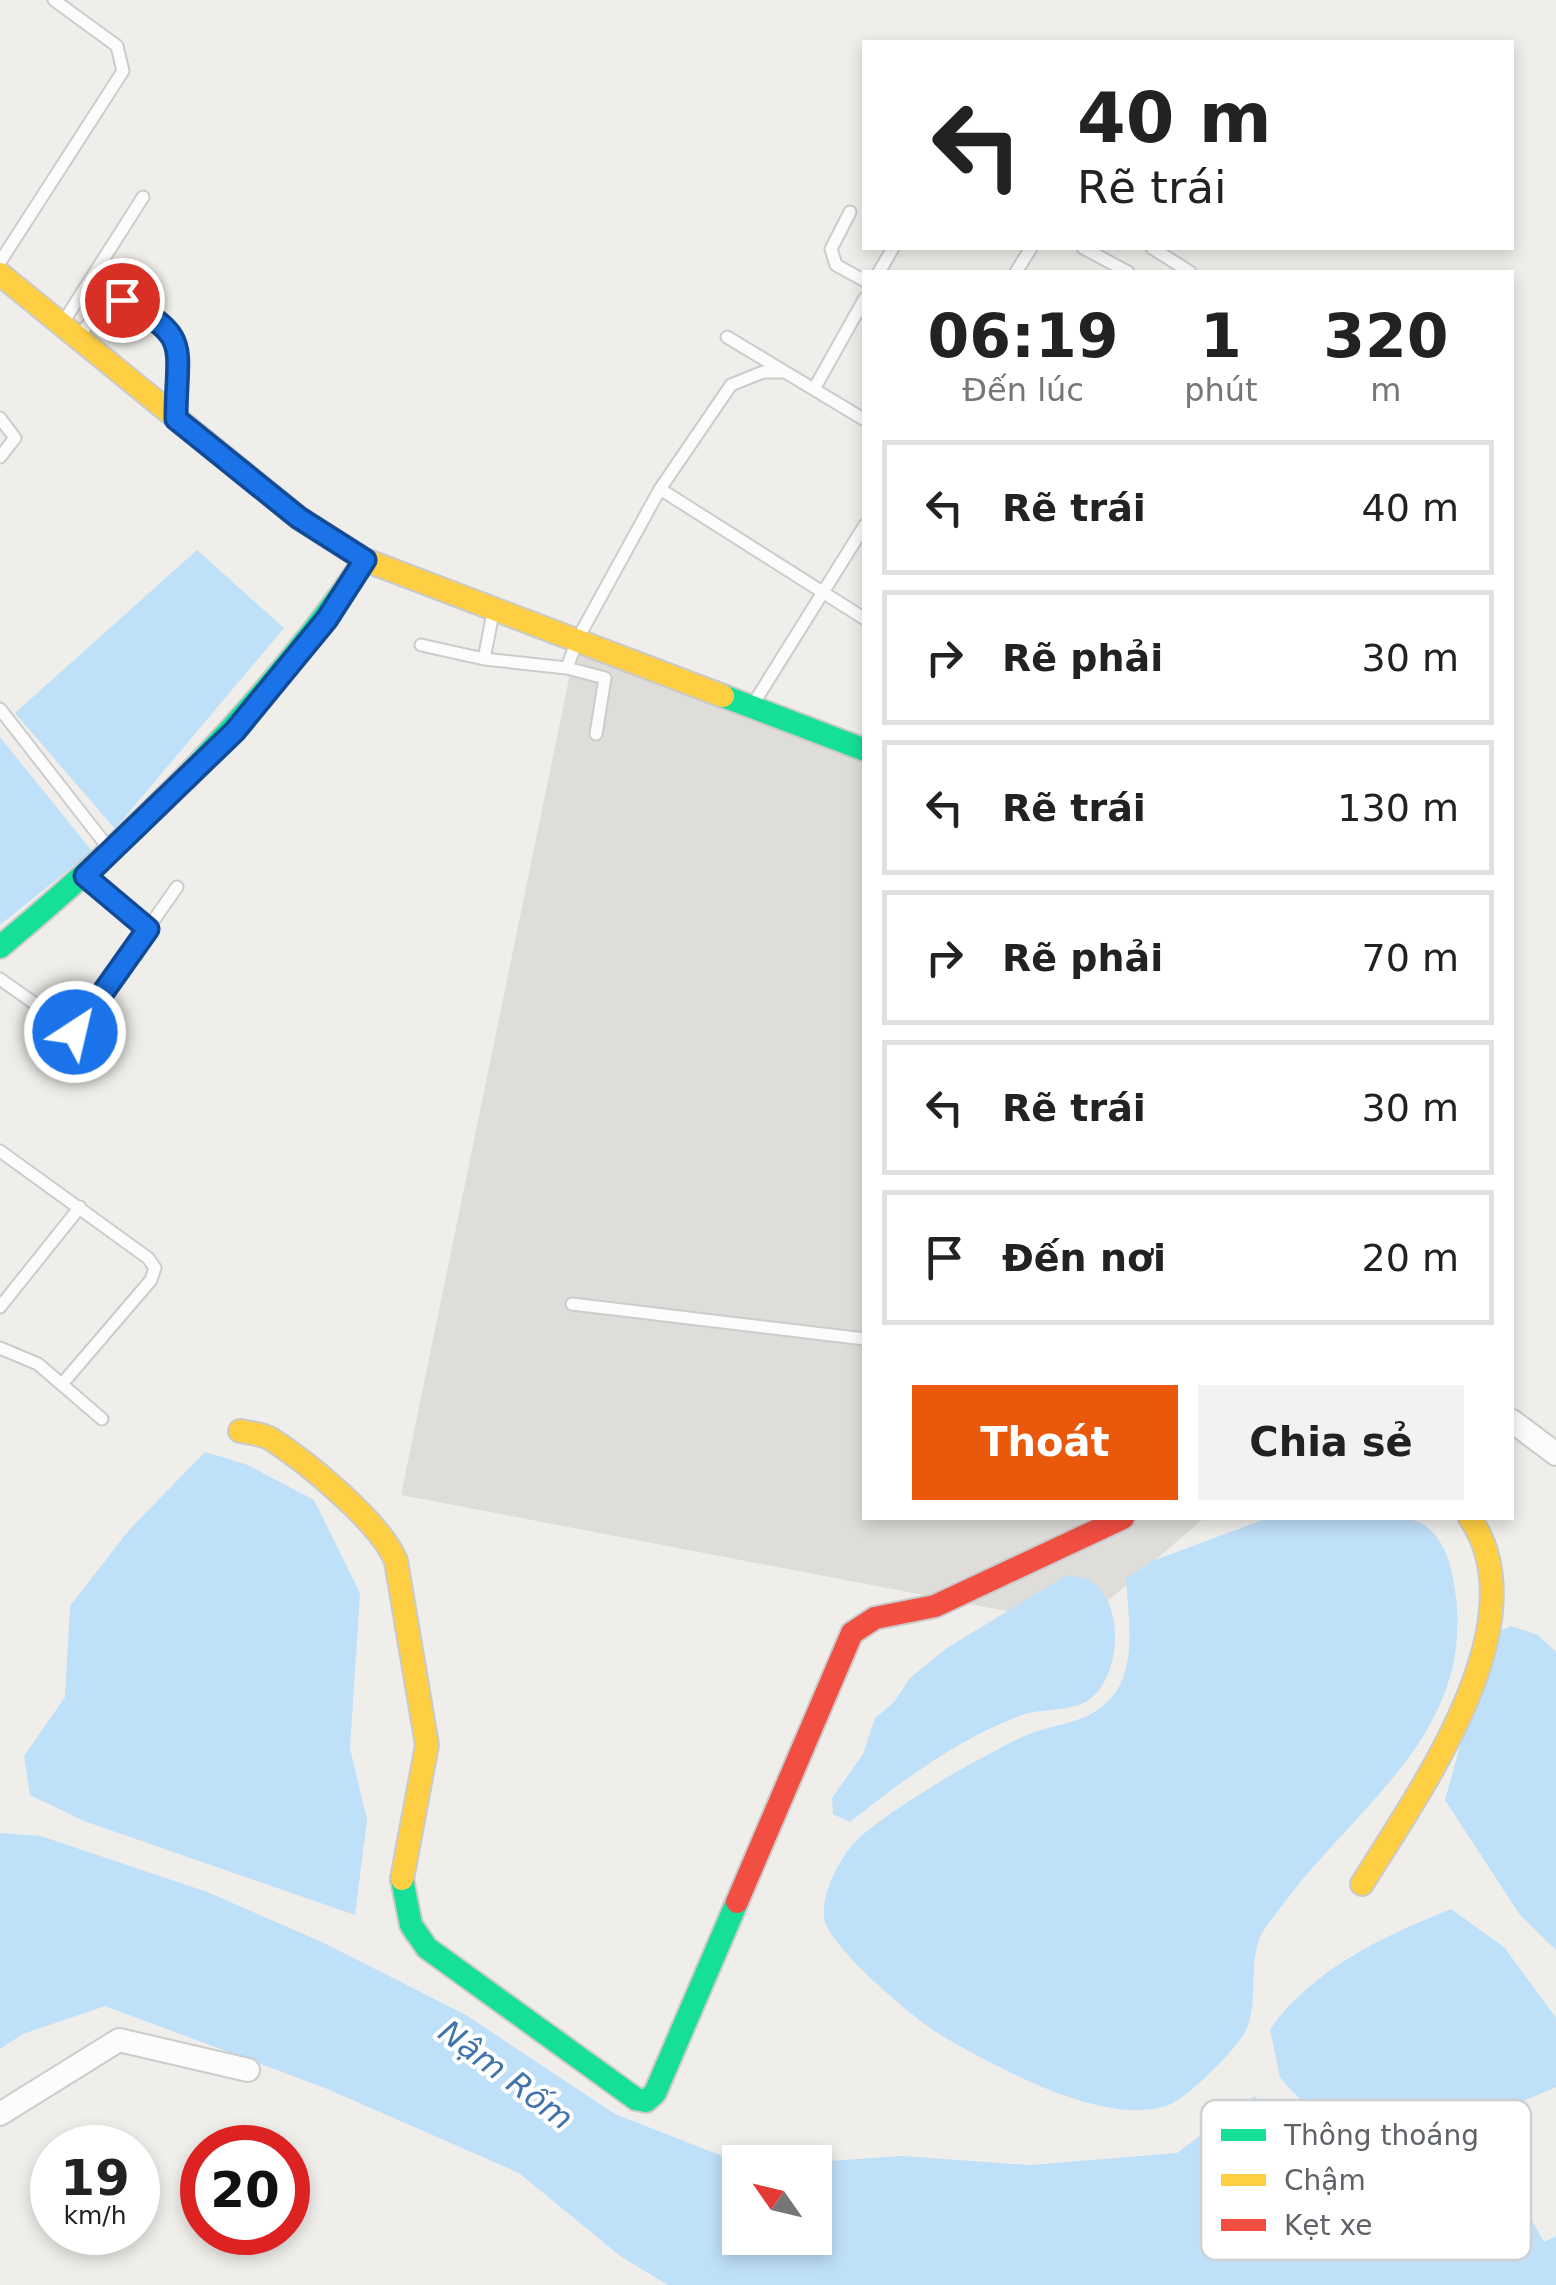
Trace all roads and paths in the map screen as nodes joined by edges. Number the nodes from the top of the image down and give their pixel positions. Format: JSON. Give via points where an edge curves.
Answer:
{"nodes":[{"id":1,"x":54,"y":0,"type":"edge"},
{"id":2,"x":143,"y":197,"type":"dead end"},
{"id":3,"x":850,"y":212,"type":"dead end"},
{"id":4,"x":1087,"y":250,"type":"edge"},
{"id":5,"x":1111,"y":250,"type":"edge"},
{"id":6,"x":1155,"y":250,"type":"edge"},
{"id":7,"x":1103,"y":258,"type":"junction"},
{"id":8,"x":0,"y":262,"type":"edge"},
{"id":9,"x":1124,"y":270,"type":"edge"},
{"id":10,"x":1187,"y":270,"type":"edge"},
{"id":11,"x":0,"y":274,"type":"edge"},
{"id":12,"x":862,"y":279,"type":"edge"},
{"id":13,"x":862,"y":303,"type":"edge"},
{"id":14,"x":70,"y":331,"type":"junction"},
{"id":15,"x":727,"y":337,"type":"dead end"},
{"id":16,"x":785,"y":372,"type":"junction"},
{"id":17,"x":814,"y":390,"type":"junction"},
{"id":18,"x":0,"y":418,"type":"edge"},
{"id":19,"x":862,"y":418,"type":"edge"},
{"id":20,"x":176,"y":419,"type":"junction"},
{"id":21,"x":0,"y":456,"type":"edge"},
{"id":22,"x":660,"y":489,"type":"junction"},
{"id":23,"x":862,"y":530,"type":"edge"},
{"id":24,"x":365,"y":560,"type":"junction"},
{"id":25,"x":824,"y":592,"type":"junction"},
{"id":26,"x":494,"y":608,"type":"junction"},
{"id":27,"x":862,"y":617,"type":"edge"},
{"id":28,"x":577,"y":640,"type":"junction"},
{"id":29,"x":422,"y":646,"type":"dead end"},
{"id":30,"x":484,"y":660,"type":"junction"},
{"id":31,"x":568,"y":668,"type":"junction"},
{"id":32,"x":752,"y":706,"type":"junction"},
{"id":33,"x":0,"y":709,"type":"edge"},
{"id":34,"x":596,"y":734,"type":"dead end"},
{"id":35,"x":862,"y":749,"type":"edge"},
{"id":36,"x":110,"y":850,"type":"junction"},
{"id":37,"x":85,"y":876,"type":"junction"},
{"id":38,"x":177,"y":887,"type":"dead end"},
{"id":39,"x":148,"y":929,"type":"junction"},
{"id":40,"x":0,"y":947,"type":"edge"},
{"id":41,"x":0,"y":979,"type":"edge"},
{"id":42,"x":75,"y":1032,"type":"junction"},
{"id":43,"x":57,"y":1067,"type":"dead end"},
{"id":44,"x":1,"y":1153,"type":"edge"},
{"id":45,"x":80,"y":1207,"type":"junction"},
{"id":46,"x":572,"y":1304,"type":"dead end"},
{"id":47,"x":0,"y":1307,"type":"edge"},
{"id":48,"x":862,"y":1339,"type":"edge"},
{"id":49,"x":0,"y":1348,"type":"edge"},
{"id":50,"x":62,"y":1384,"type":"junction"},
{"id":51,"x":102,"y":1418,"type":"dead end"},
{"id":52,"x":1514,"y":1422,"type":"edge"},
{"id":53,"x":240,"y":1431,"type":"dead end"},
{"id":54,"x":1556,"y":1454,"type":"edge"},
{"id":55,"x":1119,"y":1520,"type":"edge"},
{"id":56,"x":1471,"y":1520,"type":"edge"},
{"id":57,"x":1362,"y":1884,"type":"dead end"},
{"id":58,"x":248,"y":2070,"type":"dead end"},
{"id":59,"x":0,"y":2114,"type":"edge"}],
"edges":[{"from":1,"to":8,"type":"lane","via":[[117,46],[122,71]]},
{"from":2,"to":14,"type":"lane"},
{"from":3,"to":12,"type":"lane","via":[[831,249],[836,265]]},
{"from":4,"to":7,"type":"lane"},
{"from":5,"to":7,"type":"lane"},
{"from":6,"to":10,"type":"lane"},
{"from":7,"to":9,"type":"lane"},
{"from":11,"to":14,"type":"street"},
{"from":13,"to":17,"type":"lane"},
{"from":14,"to":20,"type":"street"},
{"from":14,"to":20,"type":"lane","via":[[116,300],[162,321],[176,342]]},
{"from":15,"to":16,"type":"lane"},
{"from":16,"to":17,"type":"lane"},
{"from":16,"to":22,"type":"lane","via":[[762,372],[731,385]]},
{"from":17,"to":19,"type":"lane"},
{"from":18,"to":21,"type":"lane","via":[[15,438]]},
{"from":20,"to":24,"type":"street","via":[[299,518]]},
{"from":22,"to":25,"type":"lane"},
{"from":22,"to":28,"type":"lane"},
{"from":23,"to":25,"type":"lane"},
{"from":24,"to":26,"type":"street"},
{"from":24,"to":36,"type":"street","via":[[327,619],[235,731]]},
{"from":25,"to":27,"type":"lane"},
{"from":25,"to":32,"type":"lane"},
{"from":26,"to":28,"type":"street"},
{"from":26,"to":30,"type":"lane"},
{"from":28,"to":31,"type":"lane"},
{"from":28,"to":32,"type":"street"},
{"from":29,"to":30,"type":"lane"},
{"from":30,"to":31,"type":"lane"},
{"from":31,"to":34,"type":"lane","via":[[608,683]]},
{"from":32,"to":35,"type":"street"},
{"from":33,"to":36,"type":"lane"},
{"from":36,"to":37,"type":"street"},
{"from":37,"to":39,"type":"lane"},
{"from":37,"to":40,"type":"street"},
{"from":38,"to":39,"type":"lane"},
{"from":39,"to":42,"type":"lane"},
{"from":41,"to":42,"type":"lane"},
{"from":42,"to":43,"type":"lane"},
{"from":44,"to":45,"type":"lane"},
{"from":45,"to":47,"type":"lane"},
{"from":45,"to":50,"type":"lane","via":[[148,1258],[155,1272]]},
{"from":46,"to":48,"type":"lane"},
{"from":49,"to":50,"type":"lane","via":[[38,1364]]},
{"from":50,"to":51,"type":"lane"},
{"from":52,"to":54,"type":"street"},
{"from":53,"to":55,"type":"street","via":[[268,1437],[356,1509],[386,1539],[396,1561],[426,1745],[427,1774],[403,1852],[410,1931],[646,2101],[700,1991],[852,1633],[875,1618],[936,1606]]},
{"from":56,"to":57,"type":"street","via":[[1486,1544],[1494,1593],[1487,1636],[1447,1737]]},
{"from":58,"to":59,"type":"street","via":[[118,2040]]}]}
